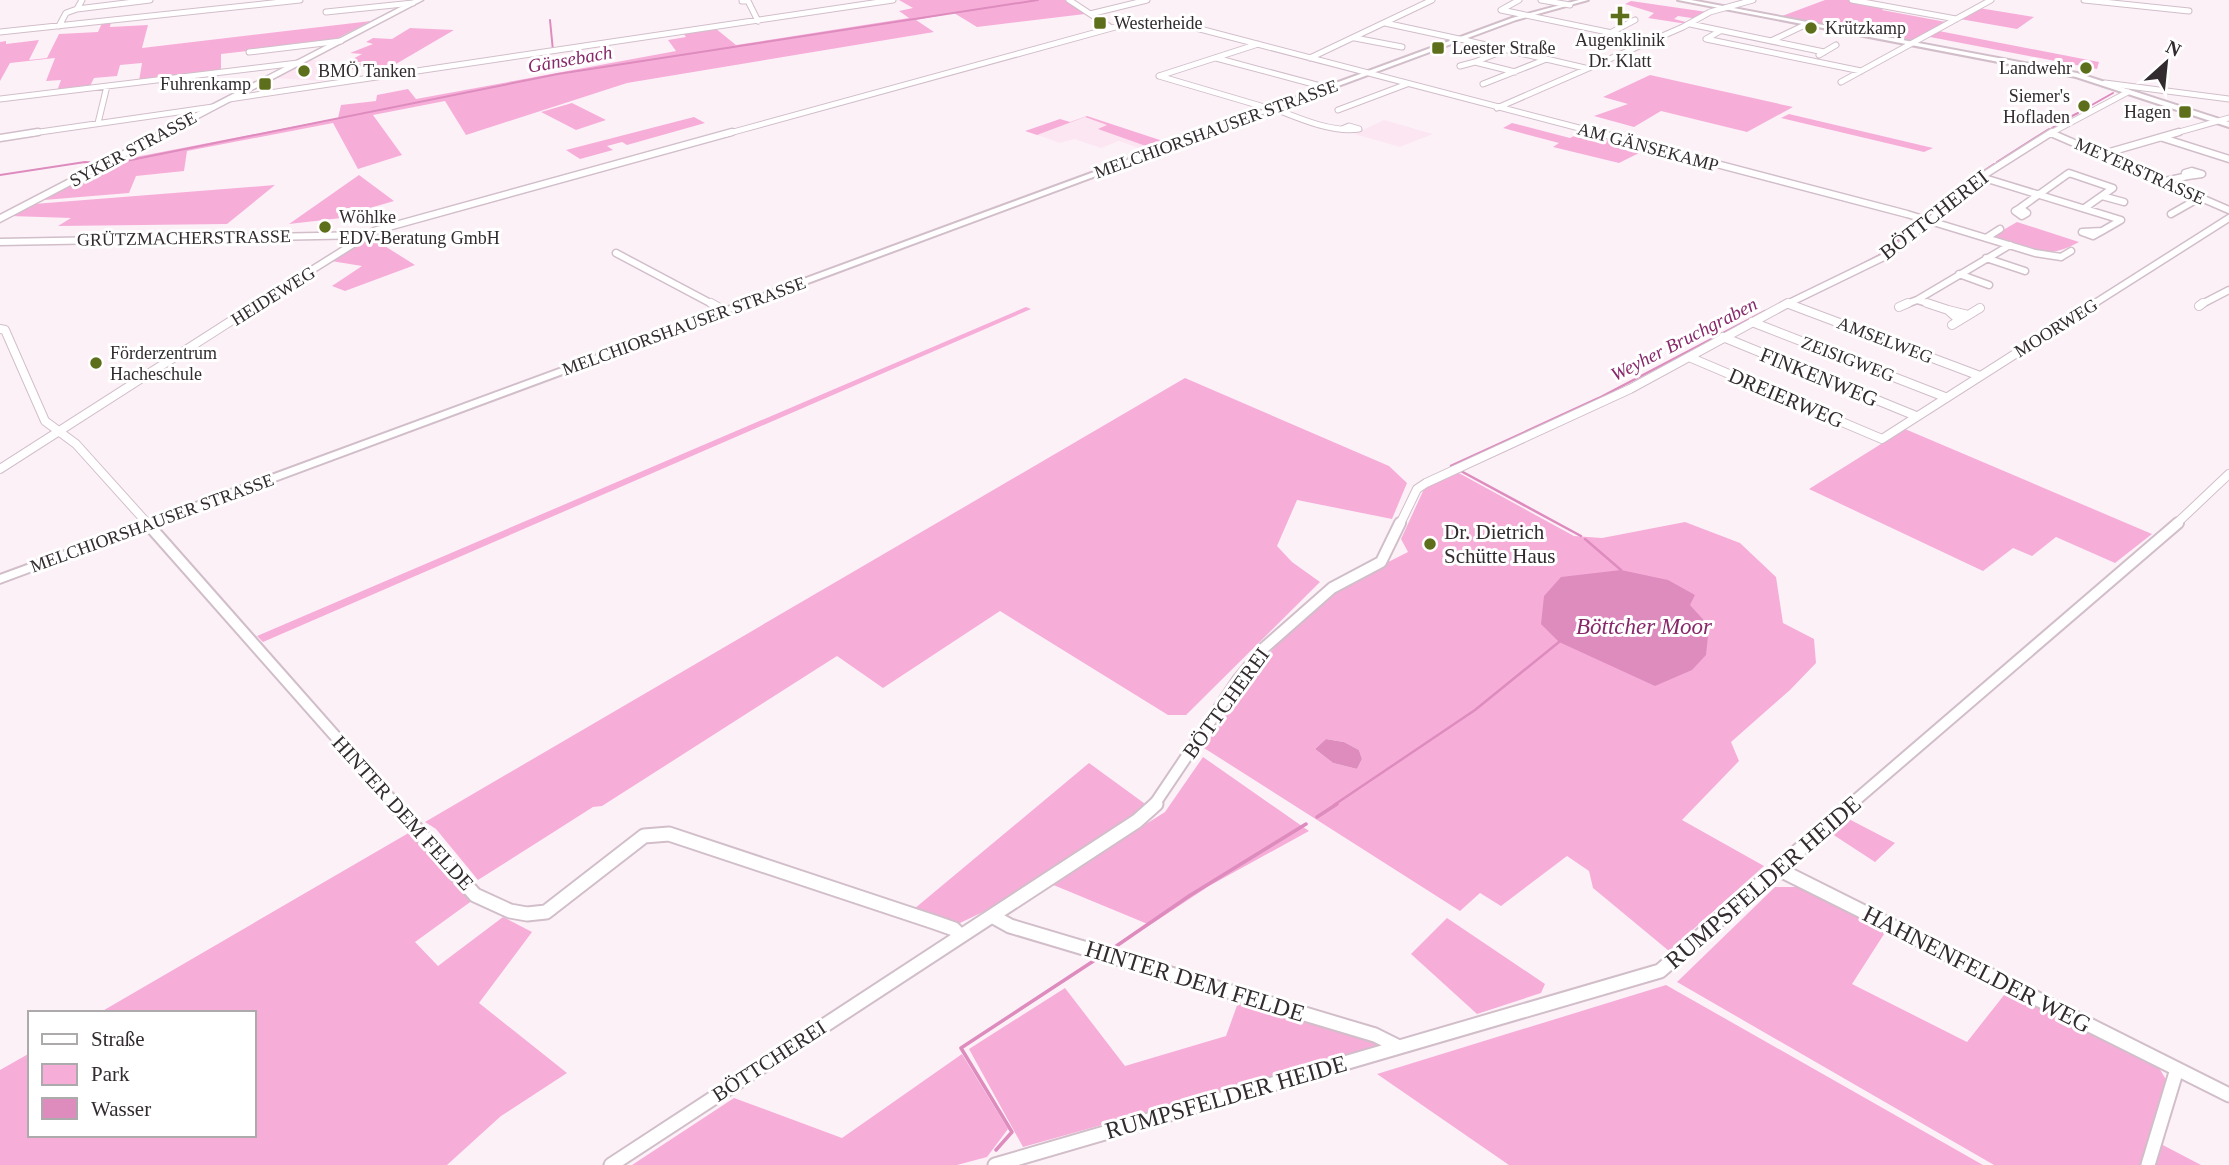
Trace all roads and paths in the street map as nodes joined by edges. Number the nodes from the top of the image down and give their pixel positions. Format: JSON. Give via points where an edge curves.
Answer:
{"nodes":[{"id":1,"x":82,"y":0,"type":"edge"},
{"id":2,"x":150,"y":0,"type":"edge"},
{"id":3,"x":300,"y":0,"type":"edge"},
{"id":4,"x":893,"y":0,"type":"edge"},
{"id":5,"x":1069,"y":0,"type":"edge"},
{"id":6,"x":1147,"y":0,"type":"edge"},
{"id":7,"x":1432,"y":0,"type":"edge"},
{"id":8,"x":1519,"y":0,"type":"edge"},
{"id":9,"x":1541,"y":0,"type":"edge"},
{"id":10,"x":1586,"y":0,"type":"edge"},
{"id":11,"x":1681,"y":0,"type":"edge"},
{"id":12,"x":1753,"y":0,"type":"edge"},
{"id":13,"x":1852,"y":0,"type":"edge"},
{"id":14,"x":1991,"y":0,"type":"edge"},
{"id":15,"x":2084,"y":0,"type":"edge"},
{"id":16,"x":416,"y":1,"type":"edge"},
{"id":17,"x":742,"y":1,"type":"edge"},
{"id":18,"x":1899,"y":1,"type":"edge"},
{"id":19,"x":1570,"y":5,"type":"junction"},
{"id":20,"x":1886,"y":6,"type":"junction"},
{"id":21,"x":1725,"y":7,"type":"junction"},
{"id":22,"x":77,"y":9,"type":"junction"},
{"id":23,"x":2189,"y":11,"type":"dead end"},
{"id":24,"x":326,"y":12,"type":"dead end"},
{"id":25,"x":1090,"y":14,"type":"junction"},
{"id":26,"x":1526,"y":16,"type":"junction"},
{"id":27,"x":1956,"y":19,"type":"junction"},
{"id":28,"x":758,"y":20,"type":"junction"},
{"id":29,"x":1634,"y":20,"type":"dead end"},
{"id":30,"x":1385,"y":23,"type":"junction"},
{"id":31,"x":1809,"y":23,"type":"junction"},
{"id":32,"x":1689,"y":24,"type":"junction"},
{"id":33,"x":59,"y":26,"type":"junction"},
{"id":34,"x":1110,"y":27,"type":"junction"},
{"id":35,"x":1720,"y":31,"type":"junction"},
{"id":36,"x":0,"y":32,"type":"edge"},
{"id":37,"x":1612,"y":32,"type":"junction"},
{"id":38,"x":1354,"y":37,"type":"junction"},
{"id":39,"x":1459,"y":39,"type":"junction"},
{"id":40,"x":341,"y":41,"type":"junction"},
{"id":41,"x":1651,"y":41,"type":"junction"},
{"id":42,"x":1771,"y":41,"type":"junction"},
{"id":43,"x":1913,"y":43,"type":"junction"},
{"id":44,"x":1258,"y":44,"type":"junction"},
{"id":45,"x":1836,"y":45,"type":"dead end"},
{"id":46,"x":1402,"y":47,"type":"dead end"},
{"id":47,"x":1505,"y":50,"type":"junction"},
{"id":48,"x":249,"y":52,"type":"dead end"},
{"id":49,"x":1824,"y":52,"type":"junction"},
{"id":50,"x":1216,"y":58,"type":"junction"},
{"id":51,"x":1310,"y":58,"type":"junction"},
{"id":52,"x":1545,"y":59,"type":"junction"},
{"id":53,"x":1810,"y":61,"type":"junction"},
{"id":54,"x":1475,"y":62,"type":"junction"},
{"id":55,"x":298,"y":63,"type":"junction"},
{"id":56,"x":1460,"y":66,"type":"dead end"},
{"id":57,"x":1586,"y":69,"type":"junction"},
{"id":58,"x":1861,"y":71,"type":"junction"},
{"id":59,"x":1515,"y":72,"type":"junction"},
{"id":60,"x":1368,"y":73,"type":"junction"},
{"id":61,"x":1841,"y":82,"type":"dead end"},
{"id":62,"x":2105,"y":83,"type":"junction"},
{"id":63,"x":1407,"y":84,"type":"junction"},
{"id":64,"x":1483,"y":84,"type":"dead end"},
{"id":65,"x":107,"y":86,"type":"junction"},
{"id":66,"x":1328,"y":88,"type":"junction"},
{"id":67,"x":2127,"y":92,"type":"junction"},
{"id":68,"x":0,"y":99,"type":"edge"},
{"id":69,"x":229,"y":99,"type":"junction"},
{"id":70,"x":2229,"y":99,"type":"edge"},
{"id":71,"x":213,"y":107,"type":"junction"},
{"id":72,"x":1497,"y":108,"type":"junction"},
{"id":73,"x":1272,"y":109,"type":"junction"},
{"id":74,"x":1338,"y":110,"type":"dead end"},
{"id":75,"x":2229,"y":118,"type":"edge"},
{"id":76,"x":2217,"y":121,"type":"junction"},
{"id":77,"x":98,"y":123,"type":"junction"},
{"id":78,"x":2229,"y":125,"type":"edge"},
{"id":79,"x":1342,"y":129,"type":"dead end"},
{"id":80,"x":2051,"y":133,"type":"junction"},
{"id":81,"x":0,"y":138,"type":"edge"},
{"id":82,"x":2161,"y":138,"type":"junction"},
{"id":83,"x":2103,"y":154,"type":"junction"},
{"id":84,"x":2229,"y":159,"type":"edge"},
{"id":85,"x":2188,"y":176,"type":"dead end"},
{"id":86,"x":1981,"y":177,"type":"junction"},
{"id":87,"x":2165,"y":181,"type":"junction"},
{"id":88,"x":2040,"y":194,"type":"junction"},
{"id":89,"x":2102,"y":196,"type":"junction"},
{"id":90,"x":2201,"y":197,"type":"junction"},
{"id":91,"x":2124,"y":202,"type":"dead end"},
{"id":92,"x":2086,"y":207,"type":"junction"},
{"id":93,"x":2229,"y":210,"type":"edge"},
{"id":94,"x":2171,"y":214,"type":"dead end"},
{"id":95,"x":2019,"y":218,"type":"dead end"},
{"id":96,"x":2229,"y":218,"type":"edge"},
{"id":97,"x":0,"y":219,"type":"edge"},
{"id":98,"x":1928,"y":219,"type":"junction"},
{"id":99,"x":2000,"y":229,"type":"dead end"},
{"id":100,"x":368,"y":234,"type":"junction"},
{"id":101,"x":1986,"y":237,"type":"junction"},
{"id":102,"x":0,"y":242,"type":"edge"},
{"id":103,"x":2083,"y":243,"type":"dead end"},
{"id":104,"x":2010,"y":245,"type":"junction"},
{"id":105,"x":2071,"y":251,"type":"dead end"},
{"id":106,"x":616,"y":253,"type":"dead end"},
{"id":107,"x":1986,"y":258,"type":"junction"},
{"id":108,"x":2025,"y":271,"type":"dead end"},
{"id":109,"x":1959,"y":274,"type":"junction"},
{"id":110,"x":1989,"y":285,"type":"dead end"},
{"id":111,"x":2229,"y":290,"type":"edge"},
{"id":112,"x":1917,"y":300,"type":"junction"},
{"id":113,"x":1789,"y":304,"type":"junction"},
{"id":114,"x":2199,"y":306,"type":"dead end"},
{"id":115,"x":1899,"y":307,"type":"dead end"},
{"id":116,"x":1980,"y":308,"type":"dead end"},
{"id":117,"x":1948,"y":310,"type":"junction"},
{"id":118,"x":725,"y":311,"type":"junction"},
{"id":119,"x":1968,"y":315,"type":"junction"},
{"id":120,"x":1752,"y":322,"type":"junction"},
{"id":121,"x":0,"y":328,"type":"edge"},
{"id":122,"x":1723,"y":337,"type":"junction"},
{"id":123,"x":1689,"y":357,"type":"junction"},
{"id":124,"x":1980,"y":376,"type":"junction"},
{"id":125,"x":1945,"y":397,"type":"junction"},
{"id":126,"x":1916,"y":416,"type":"junction"},
{"id":127,"x":55,"y":431,"type":"junction"},
{"id":128,"x":1882,"y":439,"type":"joint"},
{"id":129,"x":0,"y":469,"type":"edge"},
{"id":130,"x":2229,"y":474,"type":"edge"},
{"id":131,"x":148,"y":524,"type":"junction"},
{"id":132,"x":0,"y":579,"type":"edge"},
{"id":133,"x":1778,"y":869,"type":"junction"},
{"id":134,"x":992,"y":916,"type":"junction"},
{"id":135,"x":960,"y":935,"type":"junction"},
{"id":136,"x":1399,"y":1046,"type":"junction"},
{"id":137,"x":2177,"y":1069,"type":"junction"},
{"id":138,"x":2229,"y":1095,"type":"edge"},
{"id":139,"x":611,"y":1165,"type":"edge"},
{"id":140,"x":995,"y":1165,"type":"edge"},
{"id":141,"x":2148,"y":1165,"type":"edge"}],
"edges":[{"from":1,"to":22,"type":"street"},
{"from":2,"to":22,"type":"street"},
{"from":3,"to":33,"type":"street"},
{"from":4,"to":28,"type":"street"},
{"from":5,"to":25,"type":"street"},
{"from":6,"to":25,"type":"street"},
{"from":7,"to":30,"type":"street"},
{"from":8,"to":26,"type":"street","via":[[1501,10]]},
{"from":9,"to":19,"type":"street"},
{"from":10,"to":19,"type":"street"},
{"from":11,"to":21,"type":"main road"},
{"from":12,"to":21,"type":"street"},
{"from":13,"to":20,"type":"street"},
{"from":14,"to":27,"type":"street"},
{"from":15,"to":23,"type":"street"},
{"from":16,"to":24,"type":"street"},
{"from":16,"to":40,"type":"main road","name":"SYKER STRASSE"},
{"from":17,"to":28,"type":"street","via":[[747,0]]},
{"from":18,"to":20,"type":"street"},
{"from":19,"to":26,"type":"street"},
{"from":20,"to":27,"type":"street"},
{"from":21,"to":31,"type":"main road"},
{"from":21,"to":32,"type":"street"},
{"from":22,"to":33,"type":"street","via":[[66,13]]},
{"from":25,"to":34,"type":"street"},
{"from":26,"to":37,"type":"street"},
{"from":26,"to":39,"type":"street"},
{"from":27,"to":43,"type":"street"},
{"from":28,"to":69,"type":"street"},
{"from":29,"to":37,"type":"street"},
{"from":30,"to":38,"type":"street"},
{"from":30,"to":39,"type":"street"},
{"from":31,"to":42,"type":"street"},
{"from":31,"to":43,"type":"main road"},
{"from":32,"to":35,"type":"street"},
{"from":32,"to":41,"type":"street"},
{"from":33,"to":36,"type":"street"},
{"from":34,"to":44,"type":"street","name":"AM GÄNSEKAMP","via":[[1160,22]]},
{"from":34,"to":100,"type":"street"},
{"from":35,"to":42,"type":"street"},
{"from":35,"to":53,"type":"street","via":[[1706,39]]},
{"from":37,"to":41,"type":"street"},
{"from":38,"to":46,"type":"street"},
{"from":38,"to":51,"type":"street"},
{"from":39,"to":47,"type":"street"},
{"from":39,"to":60,"type":"street"},
{"from":40,"to":48,"type":"street","name":"SYKER STRASSE"},
{"from":40,"to":55,"type":"main road","name":"SYKER STRASSE"},
{"from":41,"to":57,"type":"street"},
{"from":42,"to":49,"type":"street"},
{"from":43,"to":58,"type":"street"},
{"from":43,"to":62,"type":"main road"},
{"from":44,"to":50,"type":"street"},
{"from":44,"to":51,"type":"street","name":"AM GÄNSEKAMP"},
{"from":45,"to":49,"type":"street"},
{"from":47,"to":52,"type":"street"},
{"from":47,"to":54,"type":"street"},
{"from":49,"to":53,"type":"street"},
{"from":50,"to":66,"type":"street"},
{"from":50,"to":73,"type":"street","via":[[1159,76]]},
{"from":51,"to":60,"type":"street","name":"AM GÄNSEKAMP"},
{"from":52,"to":57,"type":"street"},
{"from":52,"to":59,"type":"street"},
{"from":53,"to":58,"type":"street"},
{"from":54,"to":56,"type":"street"},
{"from":54,"to":59,"type":"street"},
{"from":55,"to":65,"type":"street"},
{"from":55,"to":69,"type":"main road","name":"SYKER STRASSE"},
{"from":57,"to":72,"type":"street"},
{"from":58,"to":61,"type":"street"},
{"from":59,"to":64,"type":"street"},
{"from":60,"to":63,"type":"street","name":"AM GÄNSEKAMP"},
{"from":60,"to":66,"type":"street","name":"MELCHIORSHAUSER STRASSE"},
{"from":62,"to":67,"type":"main road"},
{"from":62,"to":70,"type":"street"},
{"from":63,"to":72,"type":"street","name":"AM GÄNSEKAMP"},
{"from":63,"to":74,"type":"street"},
{"from":65,"to":68,"type":"street"},
{"from":65,"to":77,"type":"street"},
{"from":66,"to":73,"type":"street","name":"MELCHIORSHAUSER STRASSE"},
{"from":67,"to":76,"type":"main road"},
{"from":67,"to":80,"type":"street","name":"BÖTTCHEREI"},
{"from":69,"to":71,"type":"main road","name":"SYKER STRASSE"},
{"from":71,"to":77,"type":"street"},
{"from":71,"to":97,"type":"main road","name":"SYKER STRASSE"},
{"from":72,"to":98,"type":"street","name":"AM GÄNSEKAMP"},
{"from":73,"to":79,"type":"street"},
{"from":73,"to":118,"type":"street","name":"MELCHIORSHAUSER STRASSE"},
{"from":75,"to":76,"type":"street"},
{"from":76,"to":78,"type":"main road"},
{"from":76,"to":82,"type":"street"},
{"from":77,"to":81,"type":"street"},
{"from":80,"to":83,"type":"street","name":"MEYERSTRASSE"},
{"from":80,"to":86,"type":"street","name":"BÖTTCHEREI"},
{"from":82,"to":83,"type":"street"},
{"from":82,"to":84,"type":"street"},
{"from":83,"to":87,"type":"street","name":"MEYERSTRASSE"},
{"from":85,"to":87,"type":"street"},
{"from":86,"to":88,"type":"street"},
{"from":86,"to":98,"type":"street","name":"BÖTTCHEREI"},
{"from":87,"to":90,"type":"street","name":"MEYERSTRASSE"},
{"from":88,"to":89,"type":"street","via":[[2069,173],[2076,173],[2113,188]]},
{"from":88,"to":92,"type":"street"},
{"from":88,"to":95,"type":"street","via":[[2020,208],[2027,213]]},
{"from":89,"to":91,"type":"street"},
{"from":89,"to":92,"type":"street"},
{"from":90,"to":93,"type":"street","name":"MEYERSTRASSE"},
{"from":90,"to":94,"type":"street"},
{"from":92,"to":103,"type":"street","via":[[2121,220],[2102,231],[2082,232],[2093,236]]},
{"from":96,"to":124,"type":"street","name":"MOORWEG"},
{"from":98,"to":101,"type":"street","name":"AM GÄNSEKAMP"},
{"from":98,"to":113,"type":"street","name":"BÖTTCHEREI","via":[[1890,254]]},
{"from":99,"to":101,"type":"street"},
{"from":100,"to":102,"type":"street","name":"GRÜTZMACHERSTRASSE"},
{"from":100,"to":127,"type":"street","name":"HEIDEWEG"},
{"from":101,"to":104,"type":"street","name":"AM GÄNSEKAMP"},
{"from":104,"to":105,"type":"street","name":"AM GÄNSEKAMP","via":[[2055,259]]},
{"from":104,"to":107,"type":"street"},
{"from":106,"to":118,"type":"street"},
{"from":107,"to":108,"type":"street"},
{"from":107,"to":109,"type":"street"},
{"from":109,"to":110,"type":"street"},
{"from":109,"to":112,"type":"street"},
{"from":111,"to":114,"type":"street"},
{"from":112,"to":115,"type":"street"},
{"from":112,"to":117,"type":"street"},
{"from":113,"to":120,"type":"street","name":"BÖTTCHEREI"},
{"from":113,"to":124,"type":"street","name":"AMSELWEG"},
{"from":116,"to":119,"type":"street"},
{"from":117,"to":119,"type":"street"},
{"from":117,"to":119,"type":"street","via":[[1956,323]]},
{"from":118,"to":131,"type":"street","name":"MELCHIORSHAUSER STRASSE"},
{"from":120,"to":122,"type":"street","name":"BÖTTCHEREI"},
{"from":120,"to":125,"type":"street","name":"ZEISIGWEG"},
{"from":121,"to":127,"type":"street","via":[[5,330],[45,421]]},
{"from":122,"to":123,"type":"street","name":"BÖTTCHEREI"},
{"from":122,"to":126,"type":"street","name":"FINKENWEG"},
{"from":123,"to":128,"type":"street","name":"DREIERWEG"},
{"from":123,"to":134,"type":"street","name":"BÖTTCHEREI","via":[[1418,489],[1381,562],[1332,588],[1265,647],[1154,806]]},
{"from":124,"to":125,"type":"street","name":"MOORWEG"},
{"from":125,"to":126,"type":"street","name":"MOORWEG"},
{"from":126,"to":128,"type":"street","name":"MOORWEG"},
{"from":127,"to":129,"type":"street","name":"HEIDEWEG"},
{"from":127,"to":131,"type":"street","name":"HINTER DEM FELDE","via":[[76,444]]},
{"from":130,"to":133,"type":"street","name":"RUMPSFELDER HEIDE","via":[[2159,540]]},
{"from":131,"to":132,"type":"street","name":"MELCHIORSHAUSER STRASSE"},
{"from":131,"to":135,"type":"street","name":"HINTER DEM FELDE","via":[[475,895],[516,915],[546,912],[644,836],[669,834],[934,922]]},
{"from":133,"to":136,"type":"street","name":"RUMPSFELDER HEIDE","via":[[1660,971]]},
{"from":133,"to":137,"type":"street","name":"HAHNENFELDER WEG"},
{"from":134,"to":135,"type":"street","name":"BÖTTCHEREI"},
{"from":134,"to":136,"type":"street","name":"HINTER DEM FELDE","via":[[1010,926]]},
{"from":135,"to":139,"type":"street","name":"BÖTTCHEREI"},
{"from":136,"to":140,"type":"street","name":"RUMPSFELDER HEIDE"},
{"from":137,"to":138,"type":"street","name":"HAHNENFELDER WEG"},
{"from":137,"to":141,"type":"street"}]}
